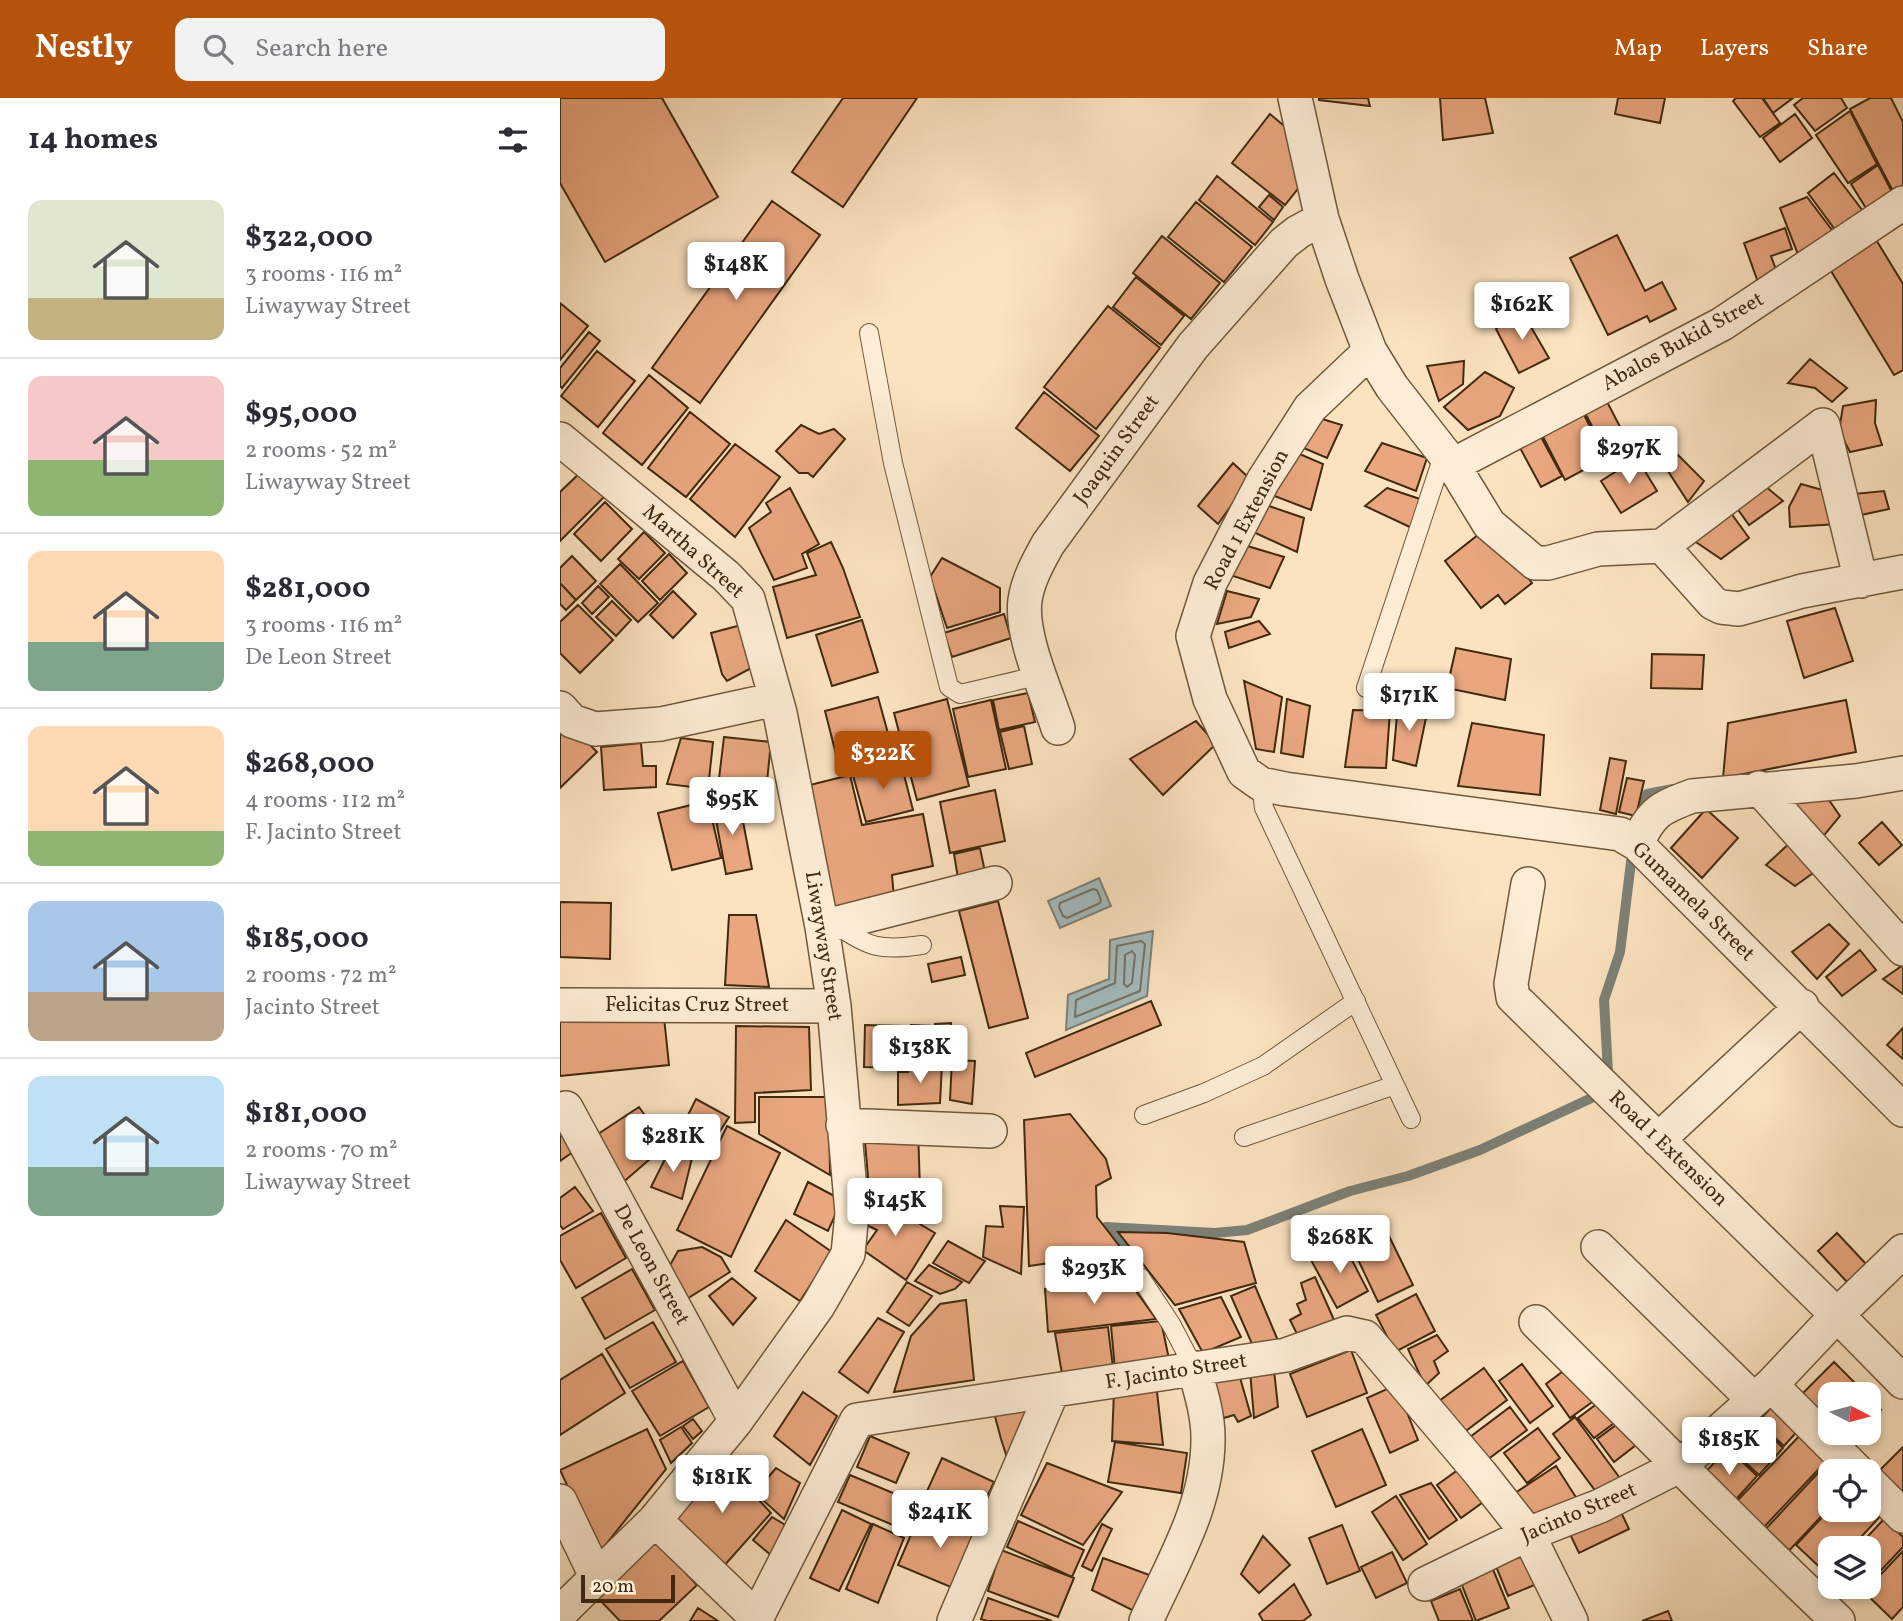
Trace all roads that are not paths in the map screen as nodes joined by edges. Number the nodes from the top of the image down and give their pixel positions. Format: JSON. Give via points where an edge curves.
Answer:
{"nodes":[{"id":1,"x":1294,"y":98,"type":"edge"},
{"id":2,"x":1903,"y":203,"type":"edge"},
{"id":3,"x":1322,"y":219,"type":"junction"},
{"id":4,"x":869,"y":333,"type":"dead end"},
{"id":5,"x":1370,"y":351,"type":"junction"},
{"id":6,"x":560,"y":439,"type":"edge"},
{"id":7,"x":1449,"y":459,"type":"junction"},
{"id":8,"x":1662,"y":546,"type":"junction"},
{"id":9,"x":1903,"y":572,"type":"edge"},
{"id":10,"x":1861,"y":581,"type":"junction"},
{"id":11,"x":1041,"y":675,"type":"junction"},
{"id":12,"x":1366,"y":688,"type":"dead end"},
{"id":13,"x":776,"y":699,"type":"junction"},
{"id":14,"x":560,"y":708,"type":"edge"},
{"id":15,"x":1058,"y":728,"type":"dead end"},
{"id":16,"x":1903,"y":773,"type":"edge"},
{"id":17,"x":1261,"y":784,"type":"junction"},
{"id":18,"x":1759,"y":788,"type":"junction"},
{"id":19,"x":1637,"y":844,"type":"junction"},
{"id":20,"x":995,"y":883,"type":"dead end"},
{"id":21,"x":1528,"y":884,"type":"dead end"},
{"id":22,"x":829,"y":926,"type":"junction"},
{"id":23,"x":922,"y":945,"type":"dead end"},
{"id":24,"x":1903,"y":948,"type":"edge"},
{"id":25,"x":1356,"y":1001,"type":"junction"},
{"id":26,"x":560,"y":1005,"type":"edge"},
{"id":27,"x":834,"y":1006,"type":"junction"},
{"id":28,"x":1802,"y":1006,"type":"junction"},
{"id":29,"x":1395,"y":1085,"type":"junction"},
{"id":30,"x":565,"y":1108,"type":"dead end"},
{"id":31,"x":1903,"y":1110,"type":"edge"},
{"id":32,"x":1144,"y":1115,"type":"dead end"},
{"id":33,"x":1411,"y":1119,"type":"dead end"},
{"id":34,"x":843,"y":1125,"type":"junction"},
{"id":35,"x":990,"y":1131,"type":"dead end"},
{"id":36,"x":1244,"y":1138,"type":"dead end"},
{"id":37,"x":1658,"y":1140,"type":"junction"},
{"id":38,"x":1598,"y":1247,"type":"dead end"},
{"id":39,"x":1903,"y":1251,"type":"edge"},
{"id":40,"x":1140,"y":1277,"type":"dead end"},
{"id":41,"x":1837,"y":1315,"type":"junction"},
{"id":42,"x":1536,"y":1322,"type":"dead end"},
{"id":43,"x":1194,"y":1368,"type":"junction"},
{"id":44,"x":1903,"y":1382,"type":"edge"},
{"id":45,"x":1052,"y":1392,"type":"junction"},
{"id":46,"x":1763,"y":1393,"type":"junction"},
{"id":47,"x":736,"y":1421,"type":"junction"},
{"id":48,"x":1842,"y":1459,"type":"edge"},
{"id":49,"x":1681,"y":1465,"type":"junction"},
{"id":50,"x":1881,"y":1494,"type":"edge"},
{"id":51,"x":560,"y":1502,"type":"edge"},
{"id":52,"x":1903,"y":1516,"type":"edge"},
{"id":53,"x":654,"y":1520,"type":"junction"},
{"id":54,"x":1528,"y":1535,"type":"junction"},
{"id":55,"x":596,"y":1576,"type":"junction"},
{"id":56,"x":1425,"y":1584,"type":"dead end"},
{"id":57,"x":560,"y":1613,"type":"edge"},
{"id":58,"x":756,"y":1619,"type":"edge"},
{"id":59,"x":954,"y":1621,"type":"edge"},
{"id":60,"x":1146,"y":1621,"type":"edge"},
{"id":61,"x":1571,"y":1621,"type":"edge"},
{"id":62,"x":1839,"y":1621,"type":"edge"}],
"edges":[{"from":1,"to":3,"type":"street"},
{"from":2,"to":7,"type":"street","name":"Abalos Bukid Street","via":[[1722,324]]},
{"from":3,"to":5,"type":"street"},
{"from":3,"to":11,"type":"street","name":"Joaquin Street","via":[[1284,243],[1193,346],[1048,544],[1025,601],[1026,632]]},
{"from":4,"to":11,"type":"lane","via":[[893,463],[949,687],[960,694]]},
{"from":5,"to":7,"type":"street"},
{"from":5,"to":17,"type":"street","name":"Road 1 Extension","via":[[1310,408],[1263,481],[1210,583],[1193,636],[1210,699],[1244,772]]},
{"from":6,"to":13,"type":"street","name":"Martha Street","via":[[748,599]]},
{"from":7,"to":8,"type":"street","via":[[1489,524],[1535,564],[1598,549]]},
{"from":7,"to":12,"type":"lane"},
{"from":8,"to":10,"type":"street","via":[[1721,607],[1738,609]]},
{"from":8,"to":10,"type":"street","via":[[1823,425]]},
{"from":9,"to":10,"type":"street"},
{"from":11,"to":15,"type":"street","name":"Joaquin Street"},
{"from":13,"to":14,"type":"street","via":[[661,724],[595,729],[572,721]]},
{"from":13,"to":22,"type":"street","name":"Liwayway Street"},
{"from":16,"to":18,"type":"street"},
{"from":17,"to":19,"type":"street","name":"Gumamela Street","via":[[1620,834]]},
{"from":17,"to":25,"type":"lane","via":[[1264,808]]},
{"from":18,"to":19,"type":"street","via":[[1692,796],[1674,803],[1648,818]]},
{"from":18,"to":24,"type":"street"},
{"from":19,"to":28,"type":"street","name":"Gumamela Street"},
{"from":20,"to":22,"type":"street"},
{"from":21,"to":37,"type":"street","name":"Road 1 Extension","via":[[1511,984],[1513,997]]},
{"from":22,"to":23,"type":"lane","via":[[865,944]]},
{"from":22,"to":27,"type":"street","name":"Liwayway Street"},
{"from":25,"to":29,"type":"lane"},
{"from":25,"to":32,"type":"lane","via":[[1263,1066]]},
{"from":26,"to":27,"type":"street","name":"Felicitas Cruz Street"},
{"from":27,"to":34,"type":"street","name":"Liwayway Street"},
{"from":28,"to":31,"type":"street","name":"Gumamela Street"},
{"from":28,"to":37,"type":"street"},
{"from":29,"to":33,"type":"lane"},
{"from":29,"to":36,"type":"lane"},
{"from":30,"to":47,"type":"street","name":"De Leon Street"},
{"from":34,"to":35,"type":"street"},
{"from":34,"to":47,"type":"street","name":"Liwayway Street","via":[[852,1213],[848,1254],[818,1306]]},
{"from":37,"to":41,"type":"street","name":"Road 1 Extension"},
{"from":38,"to":46,"type":"street"},
{"from":39,"to":41,"type":"street","name":"Jacinto Street"},
{"from":40,"to":43,"type":"lane"},
{"from":41,"to":44,"type":"street","name":"Road 1 Extension"},
{"from":41,"to":46,"type":"street","name":"Jacinto Street"},
{"from":42,"to":49,"type":"street"},
{"from":43,"to":45,"type":"street","name":"F. Jacinto Street"},
{"from":43,"to":54,"type":"street","name":"F. Jacinto Street","via":[[1286,1355],[1347,1333],[1365,1337]]},
{"from":43,"to":60,"type":"street","via":[[1208,1434],[1206,1472],[1200,1500]]},
{"from":45,"to":58,"type":"street","name":"F. Jacinto Street","via":[[857,1420]]},
{"from":45,"to":59,"type":"street"},
{"from":46,"to":48,"type":"street"},
{"from":46,"to":49,"type":"street","name":"Jacinto Street"},
{"from":47,"to":53,"type":"street","name":"Liwayway Street"},
{"from":49,"to":54,"type":"street","name":"Jacinto Street","via":[[1600,1506]]},
{"from":49,"to":62,"type":"street"},
{"from":50,"to":52,"type":"street"},
{"from":51,"to":55,"type":"street"},
{"from":53,"to":55,"type":"street","name":"Liwayway Street"},
{"from":53,"to":58,"type":"street"},
{"from":54,"to":56,"type":"street","name":"Jacinto Street"},
{"from":54,"to":61,"type":"street","name":"F. Jacinto Street"},
{"from":55,"to":57,"type":"street","name":"Liwayway Street"}]}
